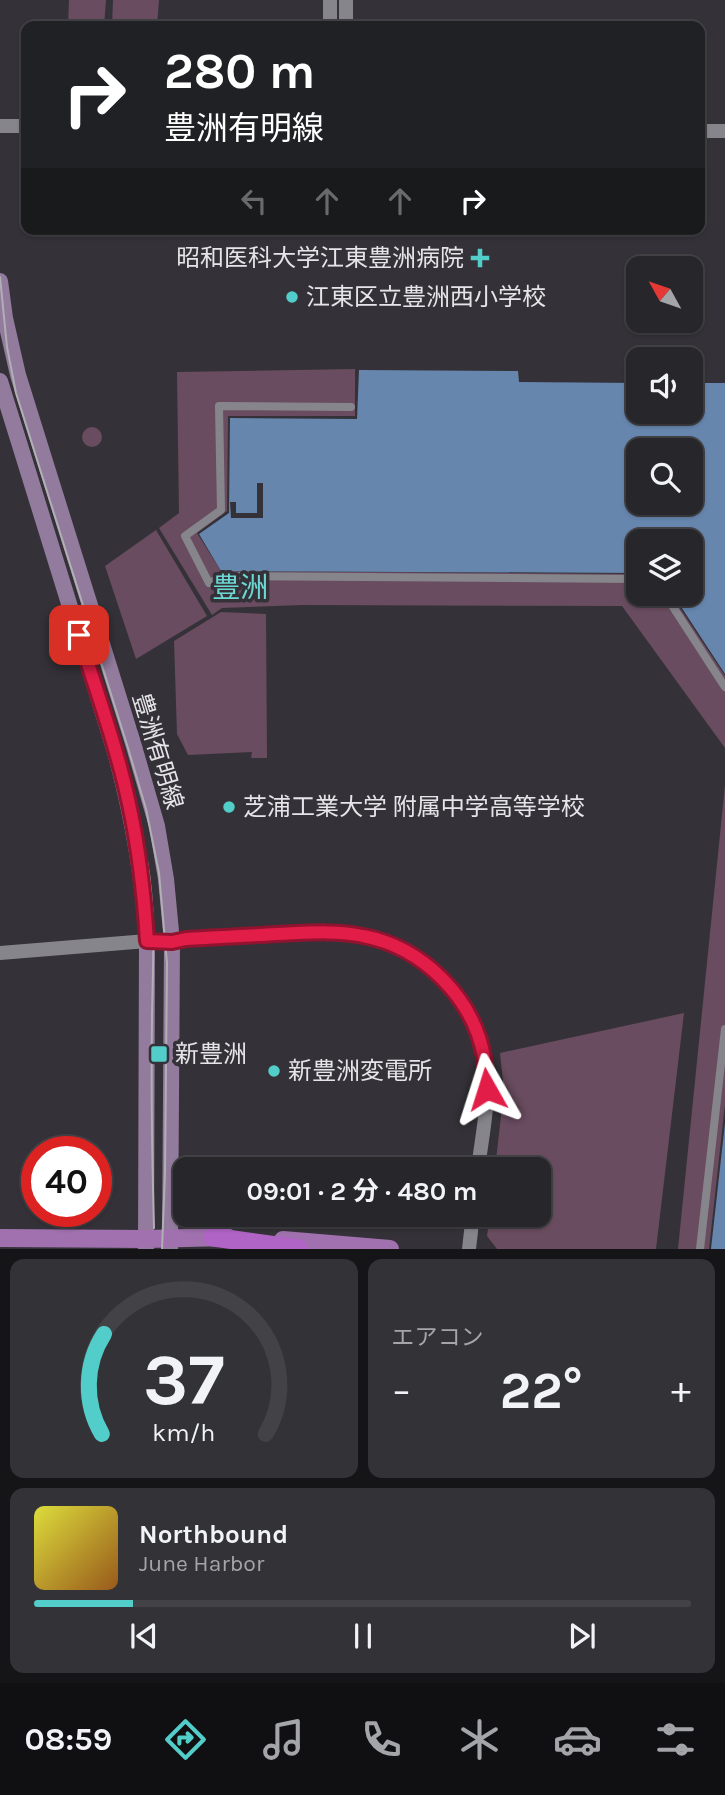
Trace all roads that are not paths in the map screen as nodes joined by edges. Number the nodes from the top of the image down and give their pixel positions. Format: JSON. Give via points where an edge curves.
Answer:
{"nodes":[{"id":1,"x":330,"y":0,"type":"edge"},
{"id":2,"x":346,"y":0,"type":"edge"},
{"id":3,"x":330,"y":21,"type":"edge"},
{"id":4,"x":346,"y":21,"type":"edge"},
{"id":5,"x":0,"y":126,"type":"edge"},
{"id":6,"x":21,"y":126,"type":"edge"},
{"id":7,"x":705,"y":131,"type":"edge"},
{"id":8,"x":725,"y":131,"type":"edge"},
{"id":9,"x":0,"y":281,"type":"edge"},
{"id":10,"x":0,"y":381,"type":"edge"},
{"id":11,"x":351,"y":407,"type":"dead end"},
{"id":12,"x":626,"y":579,"type":"edge"},
{"id":13,"x":672,"y":606,"type":"edge"},
{"id":14,"x":725,"y":687,"type":"edge"},
{"id":15,"x":147,"y":941,"type":"junction"},
{"id":16,"x":172,"y":942,"type":"junction"},
{"id":17,"x":0,"y":954,"type":"edge"},
{"id":18,"x":725,"y":1029,"type":"edge"},
{"id":19,"x":479,"y":1157,"type":"edge"},
{"id":20,"x":472,"y":1227,"type":"edge"},
{"id":21,"x":213,"y":1237,"type":"junction"},
{"id":22,"x":0,"y":1238,"type":"edge"},
{"id":23,"x":146,"y":1244,"type":"edge"},
{"id":24,"x":170,"y":1244,"type":"edge"},
{"id":25,"x":299,"y":1249,"type":"edge"},
{"id":26,"x":390,"y":1249,"type":"edge"},
{"id":27,"x":469,"y":1249,"type":"edge"},
{"id":28,"x":700,"y":1249,"type":"edge"}],
"edges":[{"from":1,"to":3,"type":"street"},
{"from":2,"to":4,"type":"street"},
{"from":5,"to":6,"type":"street"},
{"from":7,"to":8,"type":"street"},
{"from":9,"to":16,"type":"main road","name":"豊洲有明線","via":[[18,375],[157,826]]},
{"from":10,"to":15,"type":"main road","name":"豊洲有明線","via":[[116,752],[129,803]]},
{"from":11,"to":12,"type":"street","via":[[219,406],[221,510],[185,536],[209,583],[224,576]]},
{"from":13,"to":14,"type":"street"},
{"from":15,"to":16,"type":"street"},
{"from":15,"to":17,"type":"street"},
{"from":15,"to":23,"type":"main road","name":"豊洲有明線"},
{"from":16,"to":19,"type":"street","via":[[330,933],[361,935],[416,957],[457,995],[484,1056],[487,1089]]},
{"from":16,"to":24,"type":"main road","name":"豊洲有明線"},
{"from":18,"to":28,"type":"street"},
{"from":20,"to":27,"type":"street"},
{"from":21,"to":24,"type":"main road"},
{"from":21,"to":25,"type":"highway"},
{"from":21,"to":26,"type":"main road"},
{"from":22,"to":23,"type":"main road"},
{"from":23,"to":24,"type":"main road"}]}
